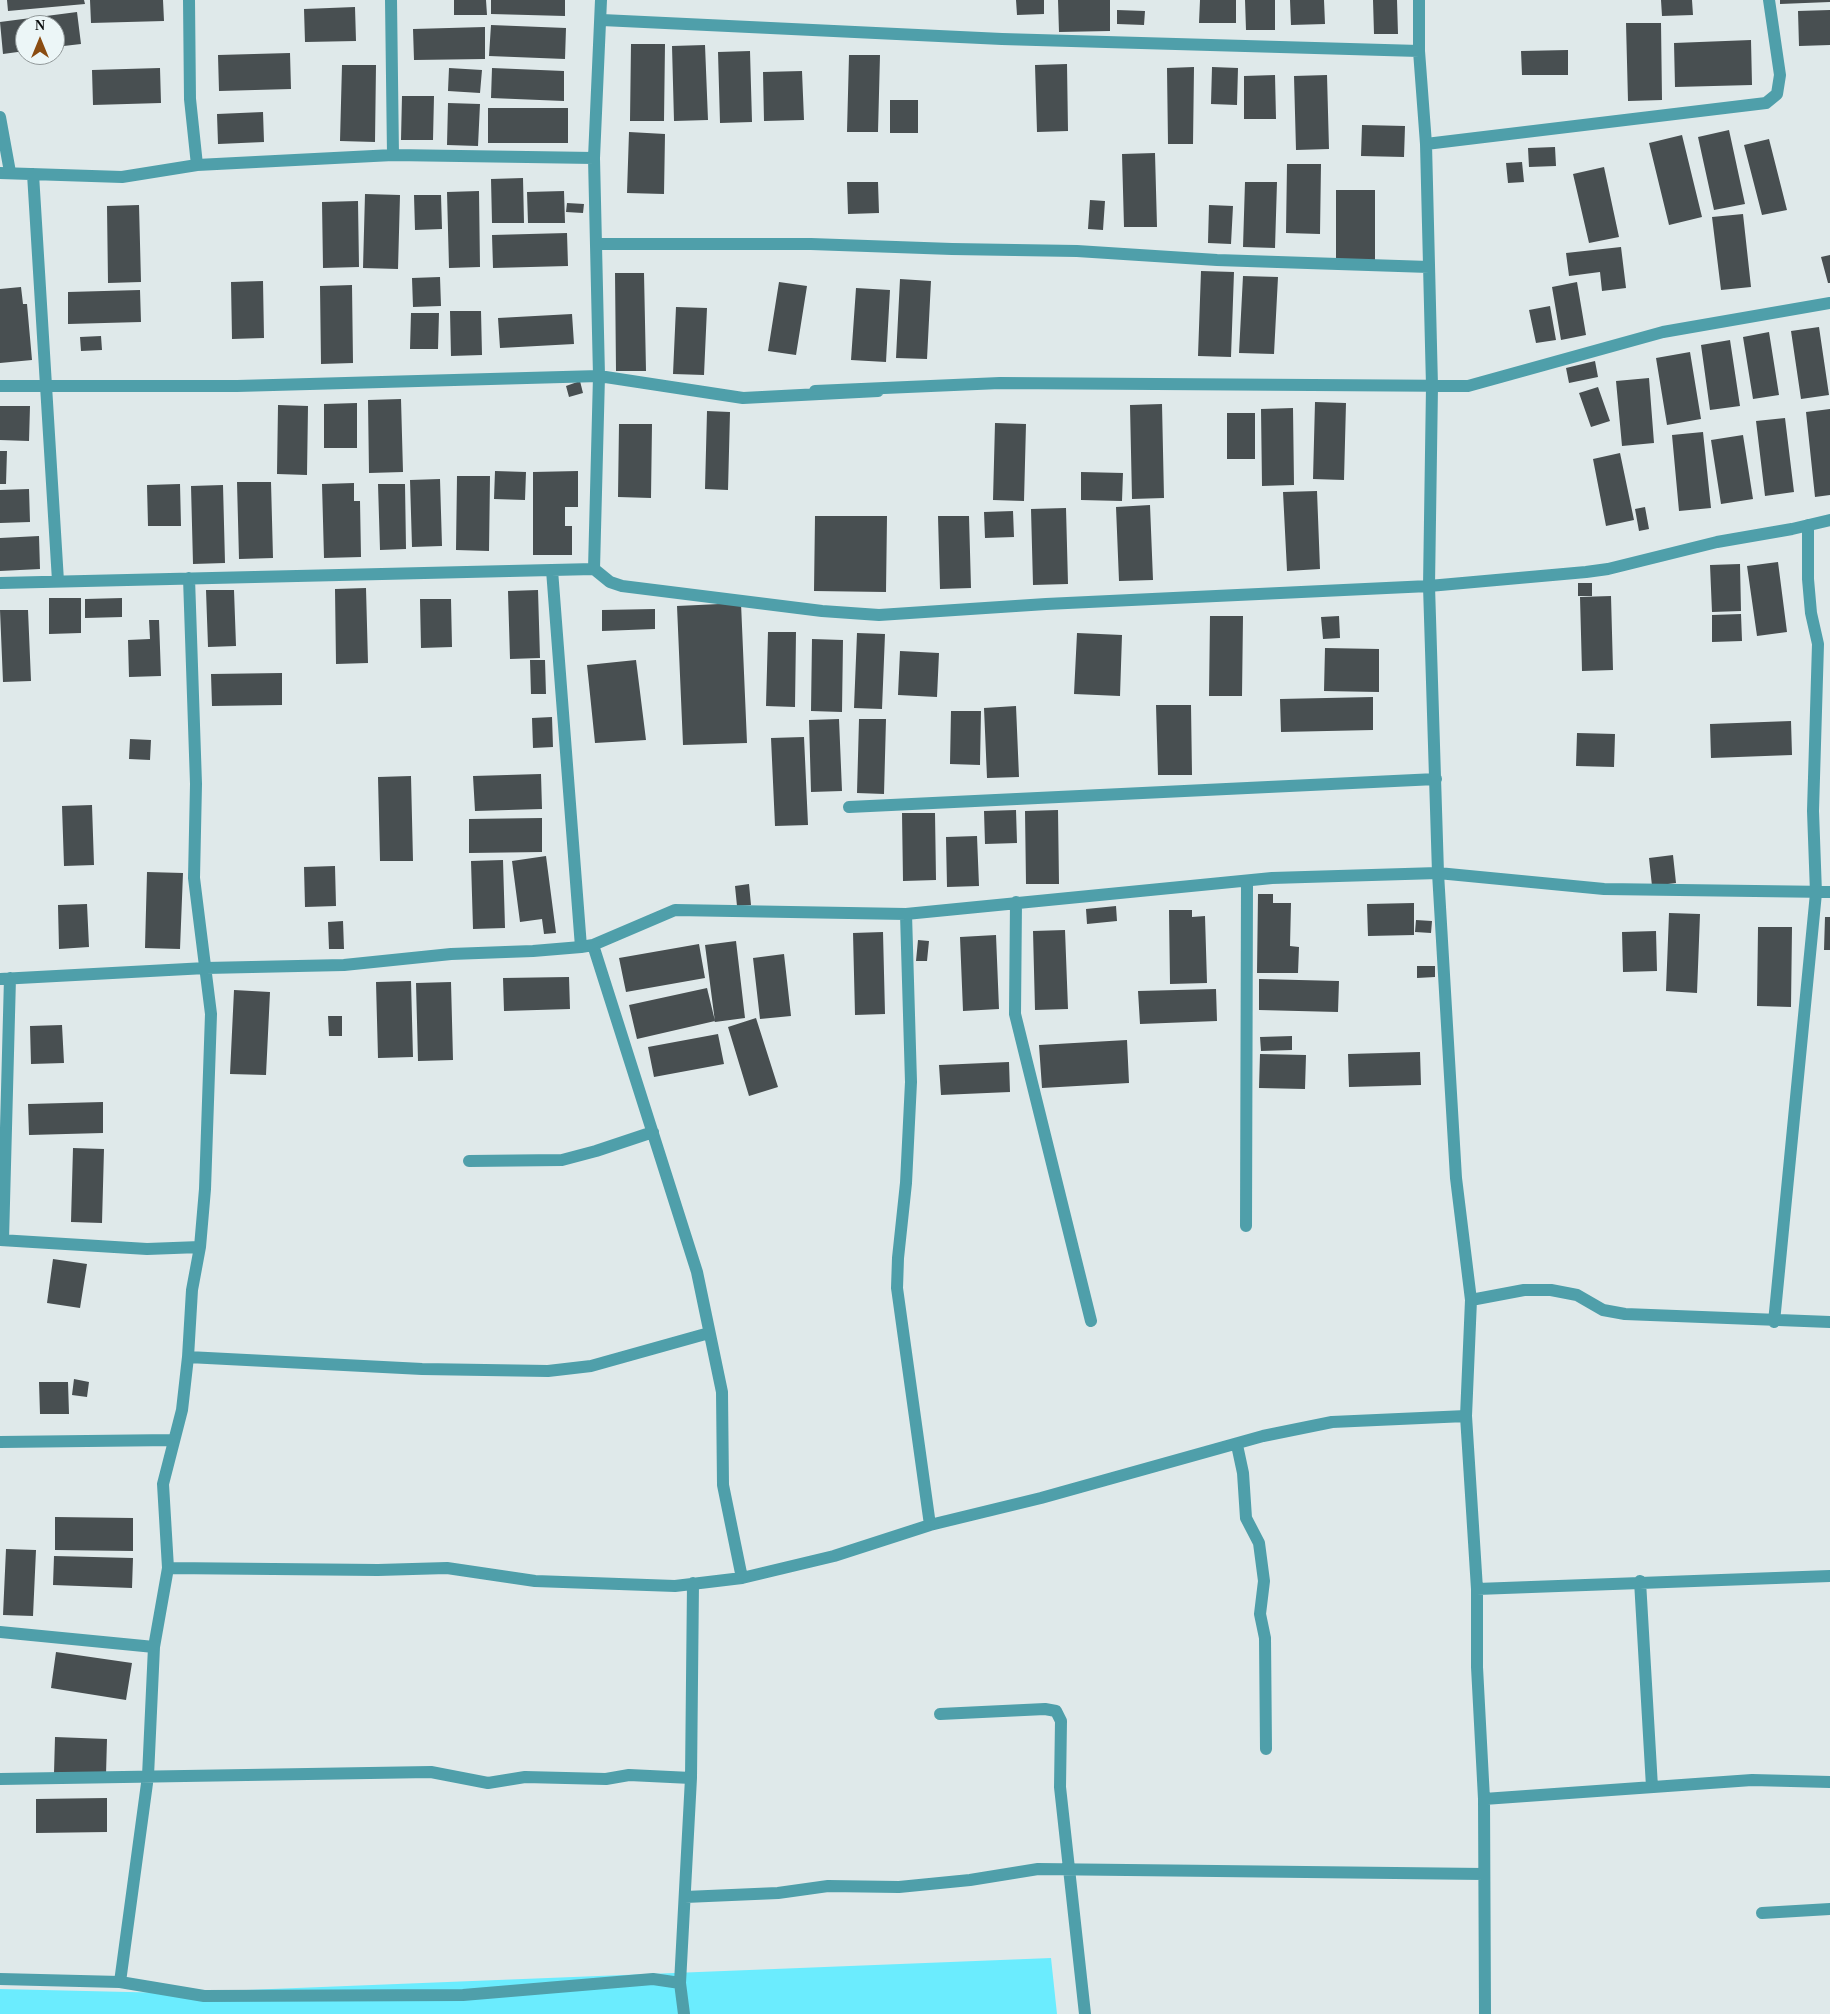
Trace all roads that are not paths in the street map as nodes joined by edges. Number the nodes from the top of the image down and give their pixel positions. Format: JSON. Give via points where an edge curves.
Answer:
{"nodes":[{"id":1,"x":189,"y":0,"type":"edge"},
{"id":2,"x":391,"y":0,"type":"edge"},
{"id":3,"x":601,"y":0,"type":"edge"},
{"id":4,"x":1419,"y":0,"type":"edge"},
{"id":5,"x":1769,"y":0,"type":"edge"},
{"id":6,"x":602,"y":20,"type":"junction"},
{"id":7,"x":1419,"y":51,"type":"junction"},
{"id":8,"x":0,"y":117,"type":"edge"},
{"id":9,"x":1426,"y":144,"type":"junction"},
{"id":10,"x":393,"y":155,"type":"junction"},
{"id":11,"x":594,"y":158,"type":"junction"},
{"id":12,"x":197,"y":165,"type":"junction"},
{"id":13,"x":5,"y":172,"type":"edge"},
{"id":14,"x":33,"y":174,"type":"junction"},
{"id":15,"x":596,"y":244,"type":"junction"},
{"id":16,"x":1429,"y":267,"type":"junction"},
{"id":17,"x":1830,"y":303,"type":"edge"},
{"id":18,"x":599,"y":376,"type":"junction"},
{"id":19,"x":0,"y":386,"type":"edge"},
{"id":20,"x":48,"y":386,"type":"junction"},
{"id":21,"x":1432,"y":386,"type":"junction"},
{"id":22,"x":1830,"y":520,"type":"edge"},
{"id":23,"x":1808,"y":525,"type":"junction"},
{"id":24,"x":594,"y":569,"type":"junction"},
{"id":25,"x":552,"y":570,"type":"junction"},
{"id":26,"x":189,"y":578,"type":"junction"},
{"id":27,"x":58,"y":581,"type":"junction"},
{"id":28,"x":0,"y":584,"type":"edge"},
{"id":29,"x":1429,"y":586,"type":"junction"},
{"id":30,"x":1436,"y":779,"type":"junction"},
{"id":31,"x":849,"y":807,"type":"dead end"},
{"id":32,"x":1438,"y":873,"type":"junction"},
{"id":33,"x":1246,"y":881,"type":"junction"},
{"id":34,"x":1830,"y":892,"type":"edge"},
{"id":35,"x":1816,"y":893,"type":"junction"},
{"id":36,"x":1016,"y":902,"type":"junction"},
{"id":37,"x":906,"y":914,"type":"junction"},
{"id":38,"x":587,"y":946,"type":"junction"},
{"id":39,"x":206,"y":968,"type":"junction"},
{"id":40,"x":5,"y":979,"type":"edge"},
{"id":41,"x":653,"y":1132,"type":"junction"},
{"id":42,"x":470,"y":1162,"type":"dead end"},
{"id":43,"x":1246,"y":1226,"type":"dead end"},
{"id":44,"x":1,"y":1240,"type":"edge"},
{"id":45,"x":200,"y":1247,"type":"junction"},
{"id":46,"x":1471,"y":1300,"type":"junction"},
{"id":47,"x":1091,"y":1321,"type":"dead end"},
{"id":48,"x":1774,"y":1322,"type":"junction"},
{"id":49,"x":1830,"y":1322,"type":"edge"},
{"id":50,"x":709,"y":1333,"type":"junction"},
{"id":51,"x":188,"y":1357,"type":"junction"},
{"id":52,"x":1466,"y":1416,"type":"junction"},
{"id":53,"x":174,"y":1440,"type":"junction"},
{"id":54,"x":0,"y":1442,"type":"edge"},
{"id":55,"x":1237,"y":1445,"type":"junction"},
{"id":56,"x":930,"y":1525,"type":"junction"},
{"id":57,"x":168,"y":1568,"type":"junction"},
{"id":58,"x":1830,"y":1576,"type":"edge"},
{"id":59,"x":742,"y":1578,"type":"junction"},
{"id":60,"x":1640,"y":1581,"type":"junction"},
{"id":61,"x":694,"y":1583,"type":"junction"},
{"id":62,"x":1477,"y":1589,"type":"junction"},
{"id":63,"x":0,"y":1632,"type":"edge"},
{"id":64,"x":154,"y":1647,"type":"junction"},
{"id":65,"x":940,"y":1714,"type":"dead end"},
{"id":66,"x":1266,"y":1749,"type":"dead end"},
{"id":67,"x":148,"y":1776,"type":"junction"},
{"id":68,"x":691,"y":1778,"type":"junction"},
{"id":69,"x":0,"y":1779,"type":"edge"},
{"id":70,"x":1830,"y":1782,"type":"edge"},
{"id":71,"x":1652,"y":1787,"type":"junction"},
{"id":72,"x":1484,"y":1799,"type":"junction"},
{"id":73,"x":1069,"y":1870,"type":"junction"},
{"id":74,"x":1484,"y":1874,"type":"junction"},
{"id":75,"x":685,"y":1897,"type":"junction"},
{"id":76,"x":1830,"y":1909,"type":"edge"},
{"id":77,"x":1762,"y":1913,"type":"dead end"},
{"id":78,"x":0,"y":1979,"type":"edge"},
{"id":79,"x":120,"y":1982,"type":"junction"},
{"id":80,"x":680,"y":1983,"type":"junction"},
{"id":81,"x":684,"y":2014,"type":"edge"},
{"id":82,"x":1085,"y":2014,"type":"edge"},
{"id":83,"x":1486,"y":2014,"type":"edge"}],
"edges":[{"from":1,"to":12,"type":"street","via":[[190,92]]},
{"from":2,"to":10,"type":"street"},
{"from":3,"to":6,"type":"street"},
{"from":4,"to":7,"type":"street"},
{"from":5,"to":9,"type":"street","via":[[1780,75],[1777,94],[1766,103]]},
{"from":6,"to":7,"type":"street","via":[[1002,39]]},
{"from":6,"to":11,"type":"street"},
{"from":7,"to":9,"type":"street"},
{"from":8,"to":13,"type":"street"},
{"from":9,"to":16,"type":"street"},
{"from":10,"to":11,"type":"street"},
{"from":10,"to":12,"type":"street"},
{"from":11,"to":15,"type":"street"},
{"from":12,"to":14,"type":"street","via":[[122,177]]},
{"from":13,"to":14,"type":"street"},
{"from":14,"to":20,"type":"street"},
{"from":15,"to":16,"type":"street","via":[[811,244],[1077,251],[1235,261]]},
{"from":15,"to":18,"type":"street"},
{"from":16,"to":21,"type":"street"},
{"from":17,"to":21,"type":"street","via":[[1663,332],[1468,386]]},
{"from":18,"to":20,"type":"street","via":[[237,386]]},
{"from":18,"to":21,"type":"street","via":[[743,398],[878,391],[815,391],[1000,383]]},
{"from":18,"to":24,"type":"street"},
{"from":19,"to":20,"type":"street"},
{"from":20,"to":27,"type":"street"},
{"from":21,"to":29,"type":"street"},
{"from":22,"to":23,"type":"street"},
{"from":23,"to":29,"type":"street","via":[[1717,542],[1608,569]]},
{"from":23,"to":35,"type":"street","via":[[1808,579],[1818,644],[1813,810]]},
{"from":24,"to":25,"type":"street"},
{"from":24,"to":29,"type":"street","via":[[610,582],[622,586],[879,615]]},
{"from":25,"to":26,"type":"street"},
{"from":25,"to":38,"type":"street"},
{"from":26,"to":27,"type":"street"},
{"from":26,"to":39,"type":"street","via":[[196,784],[194,878]]},
{"from":27,"to":28,"type":"street"},
{"from":29,"to":30,"type":"street"},
{"from":30,"to":31,"type":"street"},
{"from":30,"to":32,"type":"street"},
{"from":32,"to":33,"type":"street"},
{"from":32,"to":35,"type":"street","via":[[1604,889]]},
{"from":32,"to":46,"type":"street","via":[[1456,1178]]},
{"from":33,"to":36,"type":"street"},
{"from":33,"to":43,"type":"street"},
{"from":34,"to":35,"type":"street"},
{"from":35,"to":48,"type":"street"},
{"from":36,"to":37,"type":"street"},
{"from":36,"to":47,"type":"street","via":[[1015,1014]]},
{"from":37,"to":38,"type":"street","via":[[675,910]]},
{"from":37,"to":56,"type":"street","via":[[912,1082],[897,1288]]},
{"from":38,"to":39,"type":"street","via":[[451,954],[344,965]]},
{"from":38,"to":41,"type":"street"},
{"from":39,"to":40,"type":"street"},
{"from":39,"to":45,"type":"street","via":[[211,1014]]},
{"from":40,"to":44,"type":"street"},
{"from":41,"to":42,"type":"street","via":[[562,1160]]},
{"from":41,"to":50,"type":"street","via":[[697,1272]]},
{"from":44,"to":45,"type":"street","via":[[147,1249]]},
{"from":45,"to":51,"type":"street","via":[[192,1290]]},
{"from":46,"to":48,"type":"street","via":[[1524,1290],[1551,1290],[1577,1295],[1603,1310],[1625,1314]]},
{"from":46,"to":52,"type":"street"},
{"from":48,"to":49,"type":"street"},
{"from":50,"to":51,"type":"street","via":[[591,1366],[548,1371],[422,1369]]},
{"from":50,"to":59,"type":"street","via":[[722,1392],[723,1485]]},
{"from":51,"to":53,"type":"street","via":[[182,1410]]},
{"from":52,"to":55,"type":"street","via":[[1332,1422],[1263,1436]]},
{"from":52,"to":62,"type":"street"},
{"from":53,"to":54,"type":"street"},
{"from":53,"to":57,"type":"street","via":[[163,1484]]},
{"from":55,"to":56,"type":"street"},
{"from":55,"to":66,"type":"street","via":[[1243,1473],[1246,1518],[1258,1543],[1264,1581],[1260,1614],[1265,1638]]},
{"from":56,"to":59,"type":"street","via":[[834,1556]]},
{"from":57,"to":61,"type":"street","via":[[446,1568],[535,1581],[675,1586]]},
{"from":57,"to":64,"type":"street"},
{"from":58,"to":60,"type":"street"},
{"from":59,"to":61,"type":"street"},
{"from":60,"to":62,"type":"street"},
{"from":60,"to":71,"type":"street"},
{"from":61,"to":68,"type":"street"},
{"from":62,"to":72,"type":"street"},
{"from":63,"to":64,"type":"street"},
{"from":64,"to":67,"type":"street"},
{"from":65,"to":73,"type":"street","via":[[1056,1711],[1061,1721],[1060,1787]]},
{"from":67,"to":68,"type":"street","via":[[431,1772],[488,1783],[525,1777],[606,1779],[629,1775]]},
{"from":67,"to":69,"type":"street"},
{"from":67,"to":79,"type":"street"},
{"from":68,"to":75,"type":"street"},
{"from":70,"to":71,"type":"street","via":[[1752,1780]]},
{"from":71,"to":72,"type":"street"},
{"from":72,"to":74,"type":"street"},
{"from":73,"to":74,"type":"street"},
{"from":73,"to":75,"type":"street","via":[[1038,1869],[899,1887],[828,1886],[778,1893]]},
{"from":73,"to":82,"type":"street"},
{"from":74,"to":83,"type":"street"},
{"from":75,"to":80,"type":"street"},
{"from":76,"to":77,"type":"street"},
{"from":78,"to":79,"type":"street"},
{"from":79,"to":80,"type":"street","via":[[204,1996],[463,1995],[653,1978]]},
{"from":80,"to":81,"type":"street"}]}
